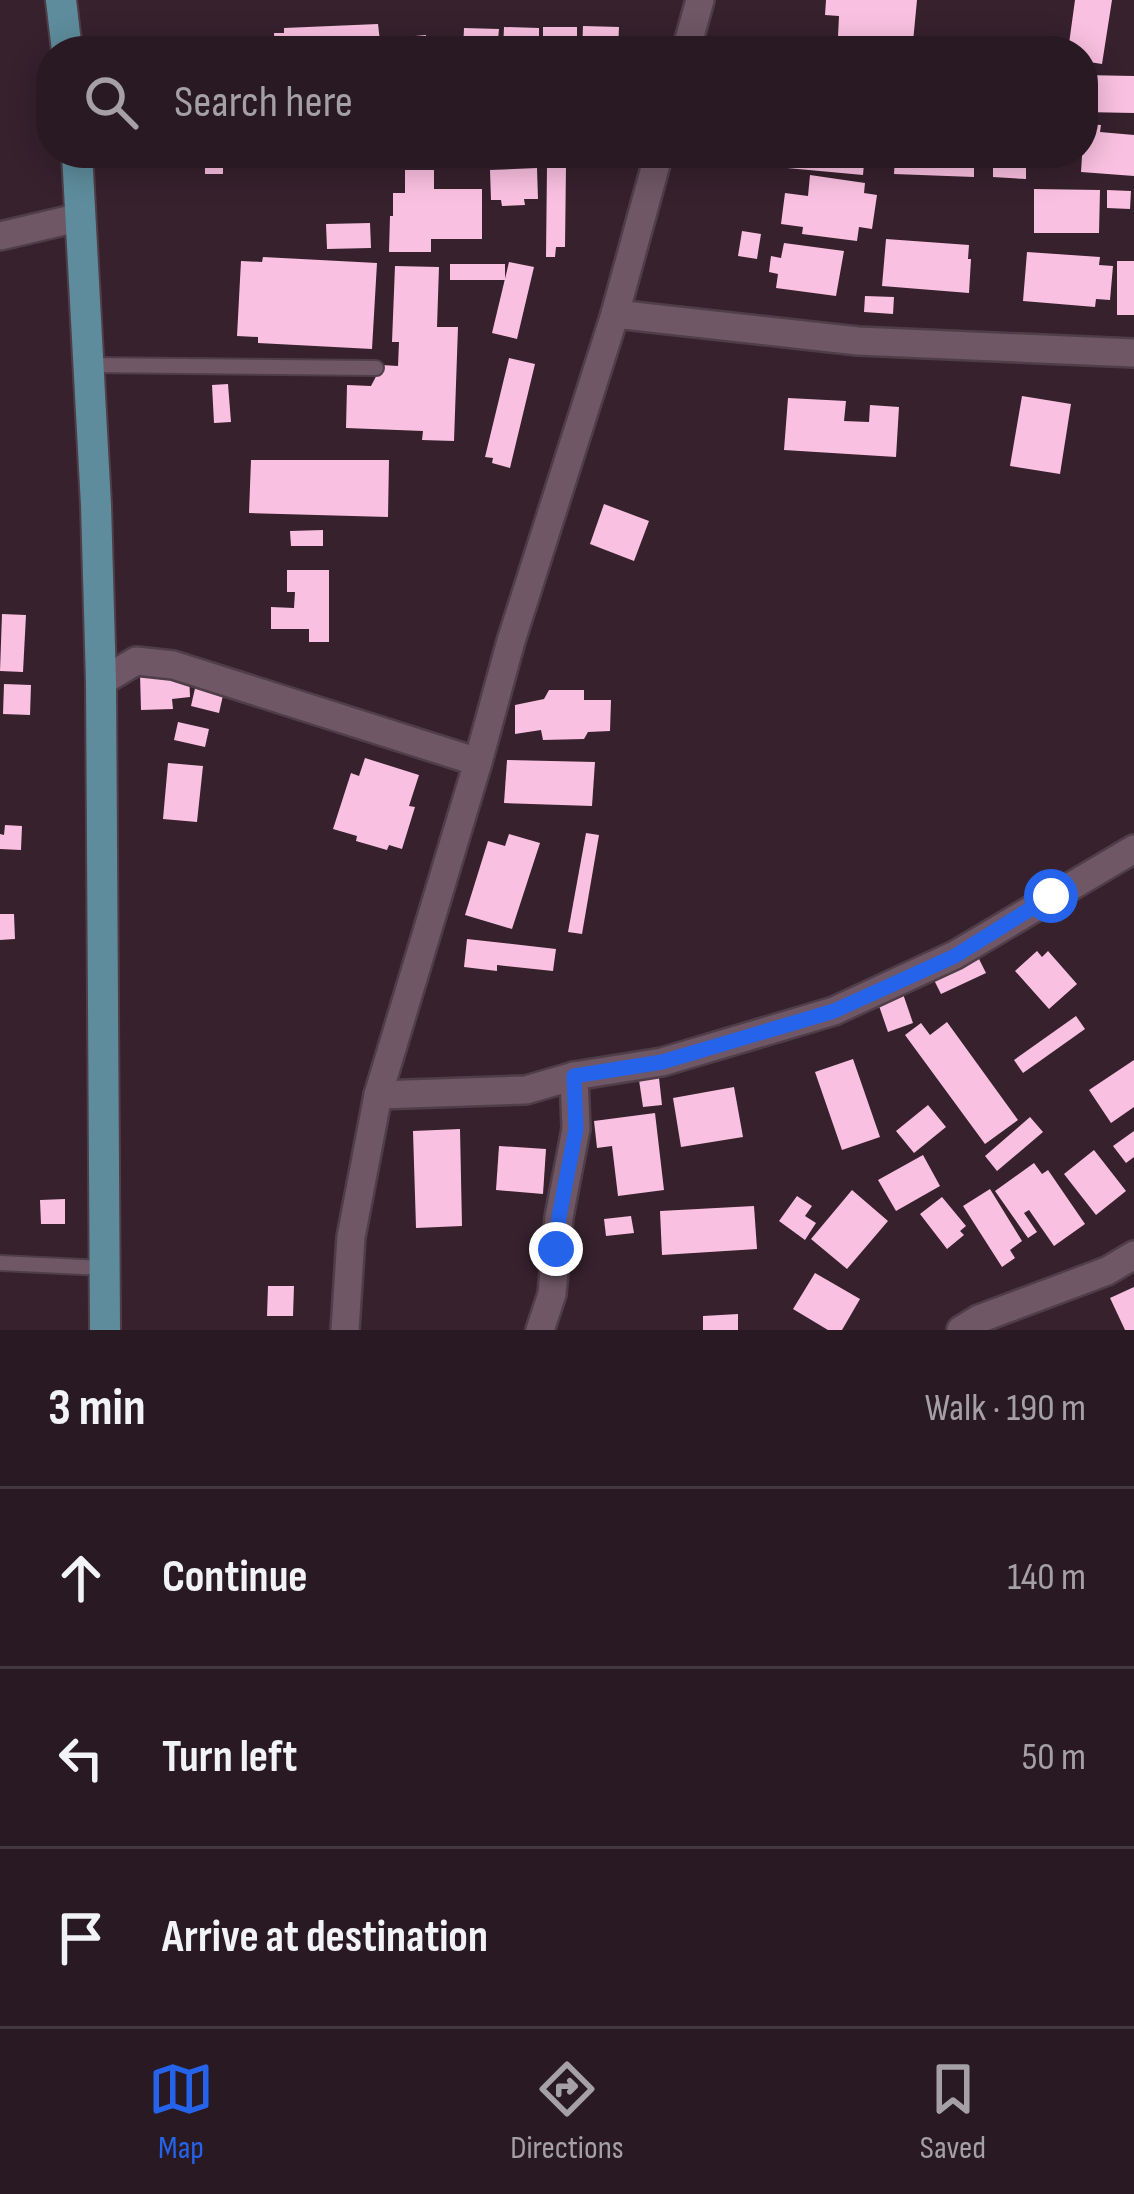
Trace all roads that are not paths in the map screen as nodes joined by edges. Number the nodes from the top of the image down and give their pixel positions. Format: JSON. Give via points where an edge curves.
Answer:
{"nodes":[{"id":1,"x":61,"y":0,"type":"edge"},
{"id":2,"x":700,"y":0,"type":"edge"},
{"id":3,"x":65,"y":36,"type":"edge"},
{"id":4,"x":690,"y":36,"type":"edge"},
{"id":5,"x":78,"y":168,"type":"edge"},
{"id":6,"x":655,"y":168,"type":"edge"},
{"id":7,"x":81,"y":217,"type":"junction"},
{"id":8,"x":0,"y":236,"type":"edge"},
{"id":9,"x":616,"y":314,"type":"junction"},
{"id":10,"x":1134,"y":353,"type":"edge"},
{"id":11,"x":89,"y":365,"type":"junction"},
{"id":12,"x":376,"y":368,"type":"dead end"},
{"id":13,"x":101,"y":682,"type":"junction"},
{"id":14,"x":478,"y":762,"type":"junction"},
{"id":15,"x":1134,"y":849,"type":"edge"},
{"id":16,"x":574,"y":1076,"type":"junction"},
{"id":17,"x":377,"y":1095,"type":"junction"},
{"id":18,"x":1134,"y":1255,"type":"edge"},
{"id":19,"x":0,"y":1262,"type":"edge"},
{"id":20,"x":105,"y":1268,"type":"junction"},
{"id":21,"x":105,"y":1330,"type":"edge"},
{"id":22,"x":345,"y":1330,"type":"edge"},
{"id":23,"x":540,"y":1330,"type":"edge"},
{"id":24,"x":961,"y":1330,"type":"edge"}],
"edges":[{"from":1,"to":3,"type":"main road"},
{"from":2,"to":4,"type":"street"},
{"from":5,"to":7,"type":"main road"},
{"from":6,"to":9,"type":"street"},
{"from":7,"to":8,"type":"street"},
{"from":7,"to":11,"type":"main road"},
{"from":9,"to":10,"type":"street","via":[[858,341]]},
{"from":9,"to":14,"type":"street"},
{"from":11,"to":12,"type":"lane"},
{"from":11,"to":13,"type":"main road"},
{"from":13,"to":14,"type":"street","via":[[136,661],[173,664]]},
{"from":13,"to":20,"type":"main road"},
{"from":14,"to":17,"type":"street"},
{"from":15,"to":16,"type":"street","via":[[955,956],[834,1011],[662,1062]]},
{"from":16,"to":17,"type":"street","via":[[526,1090]]},
{"from":16,"to":23,"type":"street","via":[[576,1129]]},
{"from":17,"to":22,"type":"street","via":[[351,1237]]},
{"from":18,"to":24,"type":"street"},
{"from":19,"to":20,"type":"lane"},
{"from":20,"to":21,"type":"main road"}]}
